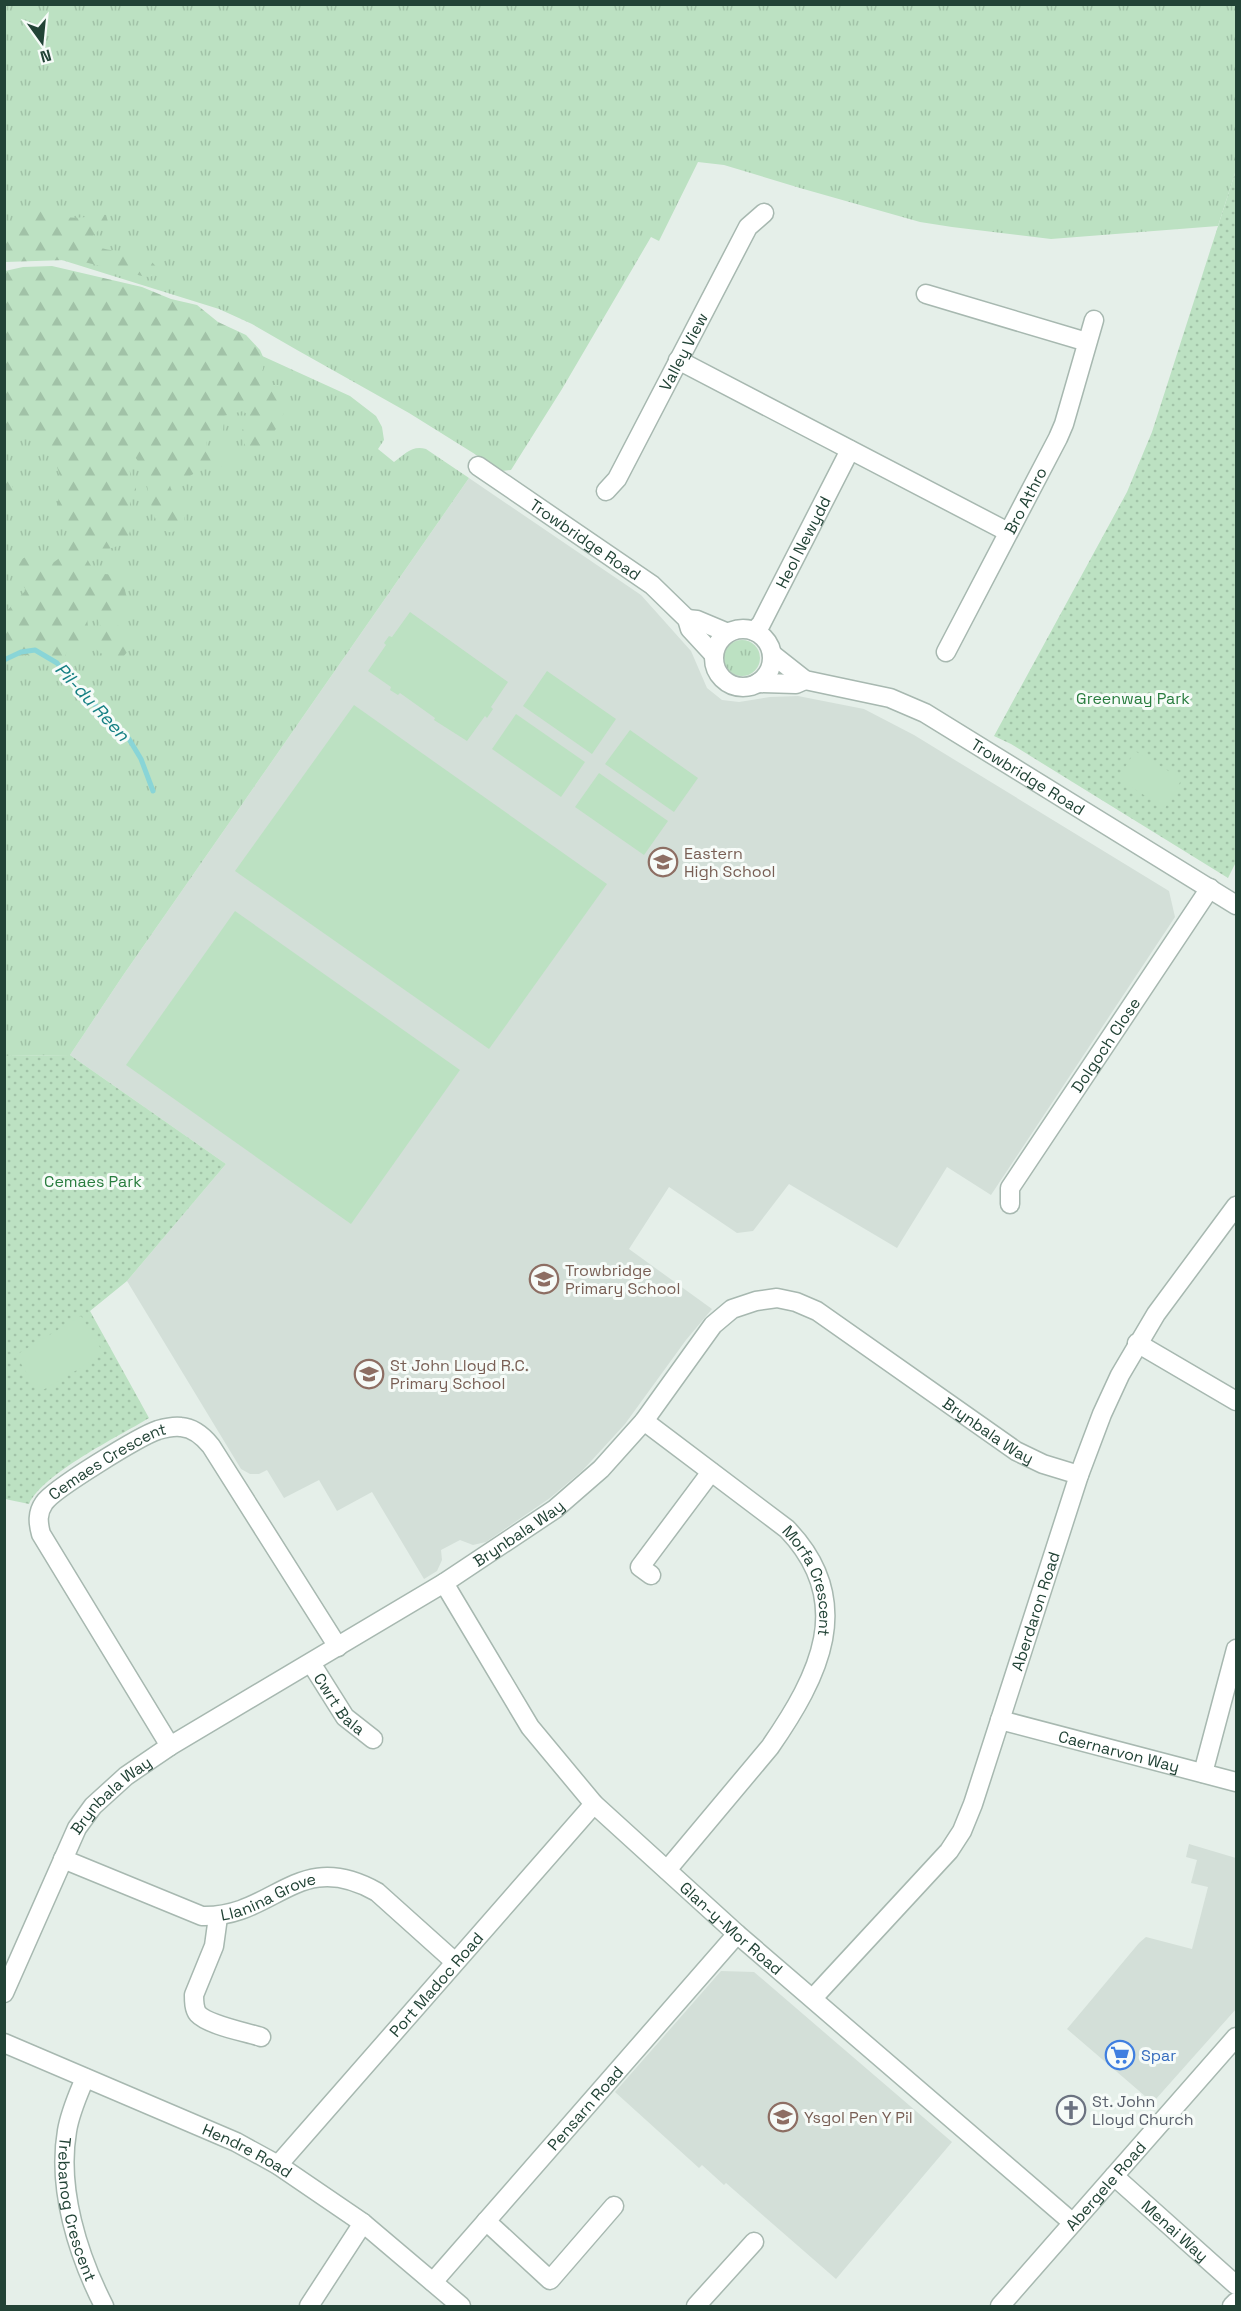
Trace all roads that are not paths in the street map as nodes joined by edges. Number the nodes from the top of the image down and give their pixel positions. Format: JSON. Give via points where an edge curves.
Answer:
{"nodes":[{"id":1,"x":764,"y":213,"type":"dead end"},
{"id":2,"x":926,"y":294,"type":"dead end"},
{"id":3,"x":1094,"y":320,"type":"dead end"},
{"id":4,"x":1087,"y":342,"type":"junction"},
{"id":5,"x":678,"y":360,"type":"junction"},
{"id":6,"x":850,"y":450,"type":"junction"},
{"id":7,"x":478,"y":466,"type":"dead end"},
{"id":8,"x":606,"y":491,"type":"dead end"},
{"id":9,"x":1008,"y":532,"type":"junction"},
{"id":10,"x":687,"y":619,"type":"junction"},
{"id":11,"x":754,"y":632,"type":"junction"},
{"id":12,"x":728,"y":633,"type":"junction"},
{"id":13,"x":946,"y":652,"type":"dead end"},
{"id":14,"x":772,"y":654,"type":"junction"},
{"id":15,"x":714,"y":655,"type":"junction"},
{"id":16,"x":806,"y":680,"type":"junction"},
{"id":17,"x":758,"y":683,"type":"junction"},
{"id":18,"x":1209,"y":888,"type":"junction"},
{"id":19,"x":1236,"y":905,"type":"edge"},
{"id":20,"x":1010,"y":1204,"type":"dead end"},
{"id":21,"x":1236,"y":1206,"type":"edge"},
{"id":22,"x":1137,"y":1343,"type":"junction"},
{"id":23,"x":1236,"y":1401,"type":"edge"},
{"id":24,"x":644,"y":1421,"type":"junction"},
{"id":25,"x":711,"y":1472,"type":"junction"},
{"id":26,"x":1079,"y":1475,"type":"junction"},
{"id":27,"x":651,"y":1575,"type":"dead end"},
{"id":28,"x":444,"y":1583,"type":"junction"},
{"id":29,"x":338,"y":1647,"type":"junction"},
{"id":30,"x":1236,"y":1649,"type":"edge"},
{"id":31,"x":311,"y":1663,"type":"junction"},
{"id":32,"x":1000,"y":1720,"type":"junction"},
{"id":33,"x":373,"y":1739,"type":"dead end"},
{"id":34,"x":170,"y":1746,"type":"junction"},
{"id":35,"x":1203,"y":1773,"type":"junction"},
{"id":36,"x":1236,"y":1782,"type":"edge"},
{"id":37,"x":594,"y":1804,"type":"junction"},
{"id":38,"x":63,"y":1859,"type":"junction"},
{"id":39,"x":667,"y":1870,"type":"junction"},
{"id":40,"x":218,"y":1917,"type":"junction"},
{"id":41,"x":737,"y":1934,"type":"junction"},
{"id":42,"x":456,"y":1962,"type":"junction"},
{"id":43,"x":4,"y":1993,"type":"edge"},
{"id":44,"x":813,"y":1998,"type":"junction"},
{"id":45,"x":261,"y":2037,"type":"dead end"},
{"id":46,"x":1236,"y":2037,"type":"edge"},
{"id":47,"x":4,"y":2043,"type":"edge"},
{"id":48,"x":85,"y":2078,"type":"junction"},
{"id":49,"x":278,"y":2165,"type":"junction"},
{"id":50,"x":1114,"y":2176,"type":"junction"},
{"id":51,"x":614,"y":2206,"type":"dead end"},
{"id":52,"x":486,"y":2221,"type":"junction"},
{"id":53,"x":363,"y":2223,"type":"junction"},
{"id":54,"x":1073,"y":2223,"type":"junction"},
{"id":55,"x":754,"y":2242,"type":"dead end"},
{"id":56,"x":433,"y":2282,"type":"junction"},
{"id":57,"x":1236,"y":2285,"type":"edge"},
{"id":58,"x":1236,"y":2302,"type":"edge"},
{"id":59,"x":104,"y":2307,"type":"edge"},
{"id":60,"x":309,"y":2307,"type":"edge"},
{"id":61,"x":460,"y":2307,"type":"edge"},
{"id":62,"x":696,"y":2307,"type":"edge"},
{"id":63,"x":1000,"y":2307,"type":"edge"},
{"id":64,"x":1232,"y":2307,"type":"edge"}],
"edges":[{"from":1,"to":5,"type":"street","name":"Valley View","via":[[748,227]]},
{"from":2,"to":4,"type":"street"},
{"from":3,"to":4,"type":"street","name":"Bro Athro"},
{"from":4,"to":9,"type":"street","name":"Bro Athro","via":[[1064,424]]},
{"from":5,"to":6,"type":"street"},
{"from":5,"to":8,"type":"street","name":"Valley View","via":[[618,479]]},
{"from":6,"to":9,"type":"street"},
{"from":6,"to":11,"type":"street","name":"Heol Newydd"},
{"from":7,"to":10,"type":"street","name":"Trowbridge Road","via":[[652,585]]},
{"from":9,"to":13,"type":"street","name":"Bro Athro"},
{"from":10,"to":12,"type":"street","name":"Trowbridge Road"},
{"from":10,"to":15,"type":"street","name":"Trowbridge Road","via":[[690,629]]},
{"from":11,"to":12,"type":"street","name":"Trowbridge Road"},
{"from":11,"to":14,"type":"street","name":"Trowbridge Road","via":[[768,643]]},
{"from":12,"to":15,"type":"street","via":[[721,638]]},
{"from":14,"to":16,"type":"street","name":"Trowbridge Road"},
{"from":14,"to":17,"type":"street","via":[[770,671]]},
{"from":15,"to":17,"type":"street","name":"Trowbridge Road","via":[[718,673],[731,685],[750,687]]},
{"from":16,"to":17,"type":"street","name":"Trowbridge Road","via":[[796,684]]},
{"from":16,"to":18,"type":"street","name":"Trowbridge Road","via":[[890,698],[925,713]]},
{"from":18,"to":19,"type":"street","name":"Trowbridge Road"},
{"from":18,"to":20,"type":"street","name":"Dolgoch Close","via":[[1010,1188]]},
{"from":21,"to":22,"type":"street","name":"Aberdaron Road","via":[[1170,1292]]},
{"from":22,"to":23,"type":"street"},
{"from":22,"to":26,"type":"street","name":"Aberdaron Road","via":[[1102,1414]]},
{"from":24,"to":25,"type":"street","name":"Morfa Crescent"},
{"from":24,"to":26,"type":"street","name":"Brynbala Way","via":[[713,1324],[732,1309],[756,1300],[777,1298],[817,1311],[1016,1451]]},
{"from":24,"to":28,"type":"street","name":"Brynbala Way","via":[[601,1469],[555,1509]]},
{"from":25,"to":27,"type":"street","via":[[640,1567]]},
{"from":25,"to":39,"type":"street","name":"Morfa Crescent","via":[[787,1529],[809,1554],[824,1597],[825,1638],[809,1682],[770,1747]]},
{"from":26,"to":32,"type":"street","name":"Aberdaron Road"},
{"from":28,"to":29,"type":"street","name":"Brynbala Way"},
{"from":28,"to":37,"type":"street","name":"Glan-y-Mor Road","via":[[530,1727]]},
{"from":29,"to":31,"type":"street","name":"Brynbala Way"},
{"from":29,"to":34,"type":"street","name":"Cemaes Crescent","via":[[211,1446],[191,1429],[168,1427],[156,1431],[60,1487],[40,1511],[41,1534]]},
{"from":30,"to":35,"type":"street"},
{"from":31,"to":33,"type":"street","name":"Cwrt Bala","via":[[345,1717]]},
{"from":31,"to":34,"type":"street","name":"Brynbala Way"},
{"from":32,"to":35,"type":"street","name":"Caernarvon Way"},
{"from":32,"to":44,"type":"street","name":"Aberdaron Road","via":[[974,1804],[955,1841]]},
{"from":34,"to":38,"type":"street","name":"Brynbala Way","via":[[126,1776],[93,1806],[77,1828]]},
{"from":35,"to":36,"type":"street","name":"Caernarvon Way"},
{"from":37,"to":39,"type":"street","name":"Glan-y-Mor Road"},
{"from":37,"to":42,"type":"street","name":"Port Madoc Road"},
{"from":38,"to":40,"type":"street","name":"Llanina Grove","via":[[183,1910]]},
{"from":38,"to":43,"type":"street","name":"Brynbala Way"},
{"from":39,"to":41,"type":"street","name":"Glan-y-Mor Road"},
{"from":40,"to":42,"type":"street","name":"Llanina Grove","via":[[251,1907],[308,1879],[345,1878],[377,1892]]},
{"from":40,"to":45,"type":"street","via":[[214,1946],[194,1995],[197,2013]]},
{"from":41,"to":44,"type":"street","name":"Glan-y-Mor Road"},
{"from":41,"to":52,"type":"street","name":"Pensarn Road"},
{"from":42,"to":49,"type":"street","name":"Port Madoc Road"},
{"from":44,"to":54,"type":"street","name":"Glan-y-Mor Road"},
{"from":46,"to":50,"type":"street","name":"Abergele Road"},
{"from":47,"to":48,"type":"street","name":"Hendre Road"},
{"from":48,"to":49,"type":"street","name":"Hendre Road","via":[[236,2142]]},
{"from":48,"to":59,"type":"street","name":"Trebanog Crescent","via":[[67,2129],[66,2181],[83,2256]]},
{"from":49,"to":53,"type":"street","name":"Hendre Road"},
{"from":50,"to":54,"type":"street","name":"Abergele Road"},
{"from":50,"to":57,"type":"street","name":"Menai Way"},
{"from":51,"to":52,"type":"street","via":[[549,2280]]},
{"from":52,"to":56,"type":"street","name":"Pensarn Road"},
{"from":53,"to":56,"type":"street","name":"Hendre Road"},
{"from":53,"to":60,"type":"street"},
{"from":54,"to":63,"type":"street","name":"Abergele Road"},
{"from":55,"to":62,"type":"street"},
{"from":56,"to":61,"type":"street","name":"Hendre Road"},
{"from":58,"to":64,"type":"street"}]}
